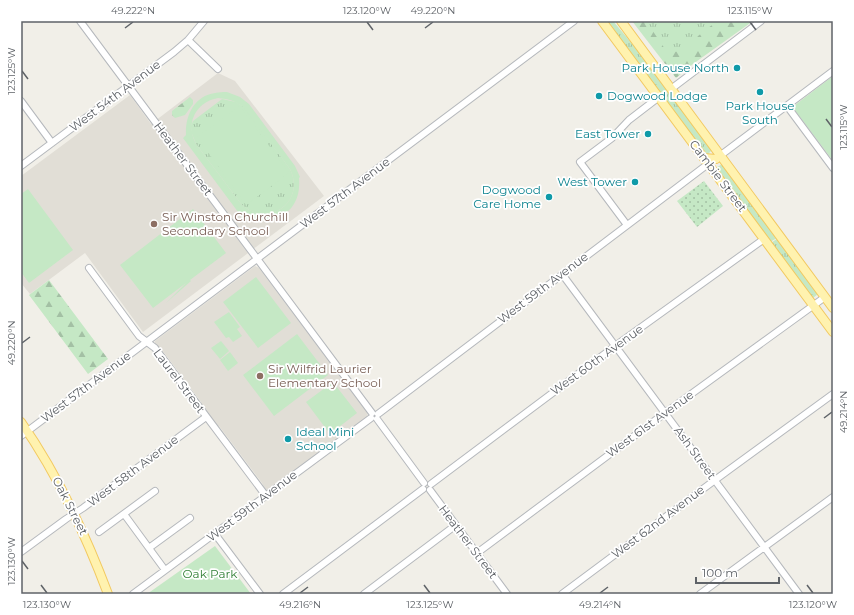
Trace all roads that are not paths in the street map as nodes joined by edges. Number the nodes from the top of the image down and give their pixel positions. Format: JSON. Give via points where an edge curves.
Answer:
{"nodes":[{"id":1,"x":80,"y":21,"type":"edge"},
{"id":2,"x":204,"y":21,"type":"edge"},
{"id":3,"x":574,"y":21,"type":"edge"},
{"id":4,"x":602,"y":21,"type":"edge"},
{"id":5,"x":620,"y":21,"type":"edge"},
{"id":6,"x":761,"y":21,"type":"edge"},
{"id":7,"x":188,"y":40,"type":"junction"},
{"id":8,"x":218,"y":69,"type":"dead end"},
{"id":9,"x":833,"y":71,"type":"edge"},
{"id":10,"x":128,"y":86,"type":"junction"},
{"id":11,"x":671,"y":89,"type":"junction"},
{"id":12,"x":659,"y":97,"type":"junction"},
{"id":13,"x":21,"y":100,"type":"edge"},
{"id":14,"x":787,"y":106,"type":"junction"},
{"id":15,"x":52,"y":143,"type":"junction"},
{"id":16,"x":718,"y":157,"type":"junction"},
{"id":17,"x":708,"y":164,"type":"junction"},
{"id":18,"x":21,"y":166,"type":"edge"},
{"id":19,"x":833,"y":168,"type":"edge"},
{"id":20,"x":627,"y":225,"type":"junction"},
{"id":21,"x":764,"y":239,"type":"junction"},
{"id":22,"x":257,"y":259,"type":"junction"},
{"id":23,"x":90,"y":268,"type":"dead end"},
{"id":24,"x":562,"y":274,"type":"junction"},
{"id":25,"x":825,"y":297,"type":"junction"},
{"id":26,"x":814,"y":306,"type":"junction"},
{"id":27,"x":833,"y":308,"type":"edge"},
{"id":28,"x":833,"y":332,"type":"edge"},
{"id":29,"x":147,"y":342,"type":"junction"},
{"id":30,"x":616,"y":346,"type":"junction"},
{"id":31,"x":833,"y":394,"type":"edge"},
{"id":32,"x":665,"y":412,"type":"junction"},
{"id":33,"x":374,"y":416,"type":"junction"},
{"id":34,"x":206,"y":417,"type":"junction"},
{"id":35,"x":21,"y":422,"type":"edge"},
{"id":36,"x":24,"y":434,"type":"edge"},
{"id":37,"x":715,"y":480,"type":"junction"},
{"id":38,"x":427,"y":486,"type":"junction"},
{"id":39,"x":155,"y":491,"type":"dead end"},
{"id":40,"x":266,"y":496,"type":"junction"},
{"id":41,"x":833,"y":497,"type":"edge"},
{"id":42,"x":75,"y":514,"type":"junction"},
{"id":43,"x":124,"y":514,"type":"junction"},
{"id":44,"x":190,"y":518,"type":"dead end"},
{"id":45,"x":456,"y":525,"type":"junction"},
{"id":46,"x":99,"y":532,"type":"dead end"},
{"id":47,"x":216,"y":534,"type":"junction"},
{"id":48,"x":764,"y":546,"type":"junction"},
{"id":49,"x":149,"y":548,"type":"junction"},
{"id":50,"x":21,"y":552,"type":"edge"},
{"id":51,"x":477,"y":554,"type":"junction"},
{"id":52,"x":165,"y":570,"type":"junction"},
{"id":53,"x":505,"y":593,"type":"edge"},
{"id":54,"x":108,"y":594,"type":"edge"},
{"id":55,"x":133,"y":594,"type":"edge"},
{"id":56,"x":260,"y":594,"type":"edge"},
{"id":57,"x":283,"y":594,"type":"edge"},
{"id":58,"x":364,"y":594,"type":"edge"},
{"id":59,"x":562,"y":594,"type":"edge"},
{"id":60,"x":700,"y":594,"type":"edge"},
{"id":61,"x":799,"y":594,"type":"edge"}],
"edges":[{"from":1,"to":10,"type":"street","name":"Heather Street"},
{"from":2,"to":7,"type":"street","name":"West 54th Avenue"},
{"from":3,"to":22,"type":"street","name":"West 57th Avenue"},
{"from":4,"to":12,"type":"main road","name":"Cambie Street"},
{"from":5,"to":11,"type":"main road","name":"Cambie Street"},
{"from":6,"to":11,"type":"street"},
{"from":7,"to":8,"type":"street"},
{"from":7,"to":10,"type":"street","name":"West 54th Avenue"},
{"from":9,"to":14,"type":"street"},
{"from":10,"to":15,"type":"street","name":"West 54th Avenue"},
{"from":10,"to":22,"type":"street","name":"Heather Street"},
{"from":11,"to":16,"type":"main road","name":"Cambie Street"},
{"from":12,"to":17,"type":"main road","name":"Cambie Street"},
{"from":12,"to":20,"type":"street","via":[[580,162]]},
{"from":13,"to":15,"type":"street"},
{"from":14,"to":16,"type":"street"},
{"from":14,"to":19,"type":"street"},
{"from":15,"to":18,"type":"street","name":"West 54th Avenue"},
{"from":16,"to":17,"type":"main road"},
{"from":16,"to":25,"type":"main road","name":"Cambie Street"},
{"from":17,"to":20,"type":"street","name":"West 59th Avenue"},
{"from":17,"to":21,"type":"main road","name":"Cambie Street"},
{"from":20,"to":24,"type":"street","name":"West 59th Avenue"},
{"from":21,"to":26,"type":"main road","name":"Cambie Street"},
{"from":21,"to":30,"type":"street","name":"West 60th Avenue"},
{"from":22,"to":29,"type":"street","name":"West 57th Avenue"},
{"from":22,"to":33,"type":"street","name":"Heather Street"},
{"from":23,"to":29,"type":"street","name":"Laurel Street","via":[[139,336]]},
{"from":24,"to":30,"type":"street","name":"Ash Street"},
{"from":24,"to":33,"type":"street","name":"West 59th Avenue"},
{"from":25,"to":26,"type":"street","name":"West 61st Avenue"},
{"from":25,"to":27,"type":"main road","name":"Cambie Street"},
{"from":26,"to":28,"type":"main road","name":"Cambie Street"},
{"from":26,"to":32,"type":"street","name":"West 61st Avenue"},
{"from":29,"to":34,"type":"street","name":"Laurel Street","via":[[154,347]]},
{"from":29,"to":36,"type":"street","name":"West 57th Avenue"},
{"from":30,"to":32,"type":"street","name":"Ash Street"},
{"from":30,"to":38,"type":"street","name":"West 60th Avenue"},
{"from":31,"to":37,"type":"street","name":"West 62nd Avenue"},
{"from":32,"to":37,"type":"street","name":"Ash Street"},
{"from":32,"to":51,"type":"street","name":"West 61st Avenue"},
{"from":33,"to":38,"type":"street","name":"Heather Street"},
{"from":33,"to":40,"type":"street","name":"West 59th Avenue"},
{"from":34,"to":40,"type":"street","name":"Laurel Street"},
{"from":34,"to":42,"type":"street","name":"West 58th Avenue"},
{"from":35,"to":36,"type":"main road","name":"Oak Street"},
{"from":36,"to":42,"type":"main road","name":"Oak Street","via":[[54,474]]},
{"from":37,"to":48,"type":"street","name":"Ash Street"},
{"from":37,"to":59,"type":"street","name":"West 62nd Avenue"},
{"from":38,"to":45,"type":"street","name":"Heather Street"},
{"from":38,"to":57,"type":"street","name":"West 60th Avenue"},
{"from":39,"to":43,"type":"street"},
{"from":40,"to":47,"type":"street","name":"West 59th Avenue"},
{"from":41,"to":48,"type":"street"},
{"from":42,"to":50,"type":"street","name":"West 58th Avenue"},
{"from":42,"to":54,"type":"main road","name":"Oak Street"},
{"from":43,"to":46,"type":"street"},
{"from":43,"to":49,"type":"street"},
{"from":44,"to":49,"type":"street"},
{"from":45,"to":51,"type":"street","name":"Heather Street"},
{"from":45,"to":58,"type":"street"},
{"from":47,"to":52,"type":"street","name":"West 59th Avenue"},
{"from":47,"to":56,"type":"street"},
{"from":48,"to":60,"type":"street"},
{"from":48,"to":61,"type":"street","name":"Ash Street"},
{"from":49,"to":52,"type":"street"},
{"from":51,"to":53,"type":"street","name":"Heather Street"},
{"from":52,"to":55,"type":"street","name":"West 59th Avenue"}]}
